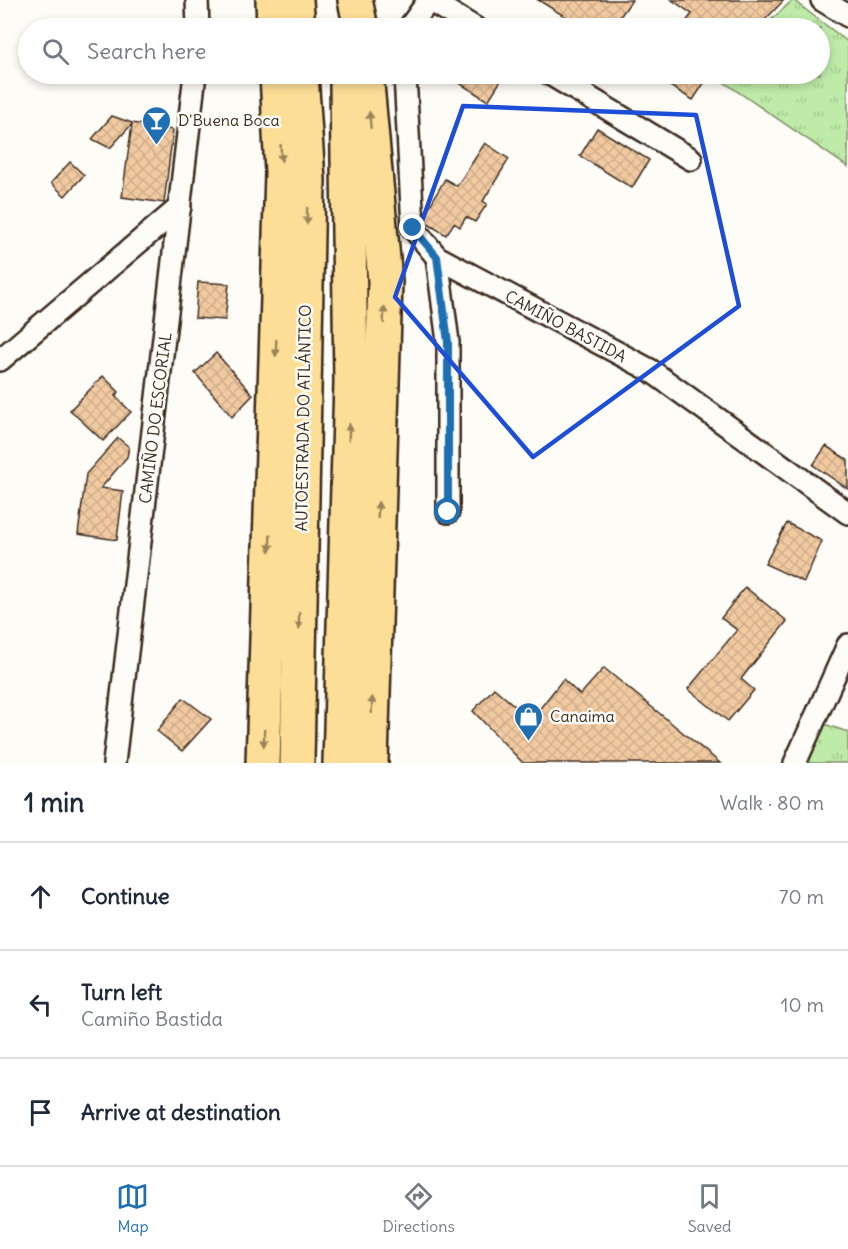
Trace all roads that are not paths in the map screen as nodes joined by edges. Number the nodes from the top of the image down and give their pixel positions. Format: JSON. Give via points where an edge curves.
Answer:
{"nodes":[{"id":1,"x":197,"y":0,"type":"edge"},
{"id":2,"x":273,"y":0,"type":"edge"},
{"id":3,"x":296,"y":0,"type":"edge"},
{"id":4,"x":341,"y":0,"type":"edge"},
{"id":5,"x":355,"y":0,"type":"edge"},
{"id":6,"x":822,"y":0,"type":"edge"},
{"id":7,"x":848,"y":16,"type":"edge"},
{"id":8,"x":198,"y":18,"type":"edge"},
{"id":9,"x":274,"y":18,"type":"edge"},
{"id":10,"x":297,"y":18,"type":"edge"},
{"id":11,"x":342,"y":18,"type":"edge"},
{"id":12,"x":359,"y":18,"type":"edge"},
{"id":13,"x":416,"y":18,"type":"edge"},
{"id":14,"x":459,"y":18,"type":"edge"},
{"id":15,"x":194,"y":84,"type":"edge"},
{"id":16,"x":278,"y":84,"type":"edge"},
{"id":17,"x":302,"y":84,"type":"edge"},
{"id":18,"x":346,"y":84,"type":"edge"},
{"id":19,"x":367,"y":84,"type":"edge"},
{"id":20,"x":406,"y":84,"type":"edge"},
{"id":21,"x":567,"y":84,"type":"edge"},
{"id":22,"x":692,"y":159,"type":"dead end"},
{"id":23,"x":180,"y":207,"type":"junction"},
{"id":24,"x":437,"y":257,"type":"junction"},
{"id":25,"x":0,"y":360,"type":"edge"},
{"id":26,"x":448,"y":512,"type":"dead end"},
{"id":27,"x":848,"y":513,"type":"edge"},
{"id":28,"x":848,"y":645,"type":"edge"},
{"id":29,"x":114,"y":763,"type":"edge"},
{"id":30,"x":263,"y":763,"type":"edge"},
{"id":31,"x":297,"y":763,"type":"edge"},
{"id":32,"x":340,"y":763,"type":"edge"},
{"id":33,"x":371,"y":763,"type":"edge"},
{"id":34,"x":795,"y":763,"type":"edge"}],
"edges":[{"from":1,"to":8,"type":"street"},
{"from":2,"to":9,"type":"highway"},
{"from":3,"to":10,"type":"highway"},
{"from":4,"to":11,"type":"highway"},
{"from":5,"to":12,"type":"highway"},
{"from":6,"to":7,"type":"street"},
{"from":13,"to":14,"type":"street","via":[[429,0]]},
{"from":15,"to":23,"type":"street","name":"CAMIÑO DO ESCORIAL"},
{"from":16,"to":30,"type":"highway","one_way":true,"via":[[282,173]]},
{"from":17,"to":31,"type":"highway","name":"AUTOESTRADA DO ATLÁNTICO","one_way":true,"via":[[308,180]]},
{"from":32,"to":18,"type":"highway","one_way":true,"via":[[351,382]]},
{"from":33,"to":19,"type":"highway","one_way":true,"via":[[385,281]]},
{"from":20,"to":24,"type":"street","name":"CAMIÑO BASTIDA","via":[[413,228]]},
{"from":21,"to":22,"type":"street"},
{"from":23,"to":25,"type":"street"},
{"from":23,"to":29,"type":"street","name":"CAMIÑO DO ESCORIAL"},
{"from":24,"to":26,"type":"street","via":[[448,342]]},
{"from":24,"to":27,"type":"street","name":"CAMIÑO BASTIDA","via":[[650,370]]},
{"from":28,"to":34,"type":"street"}]}
